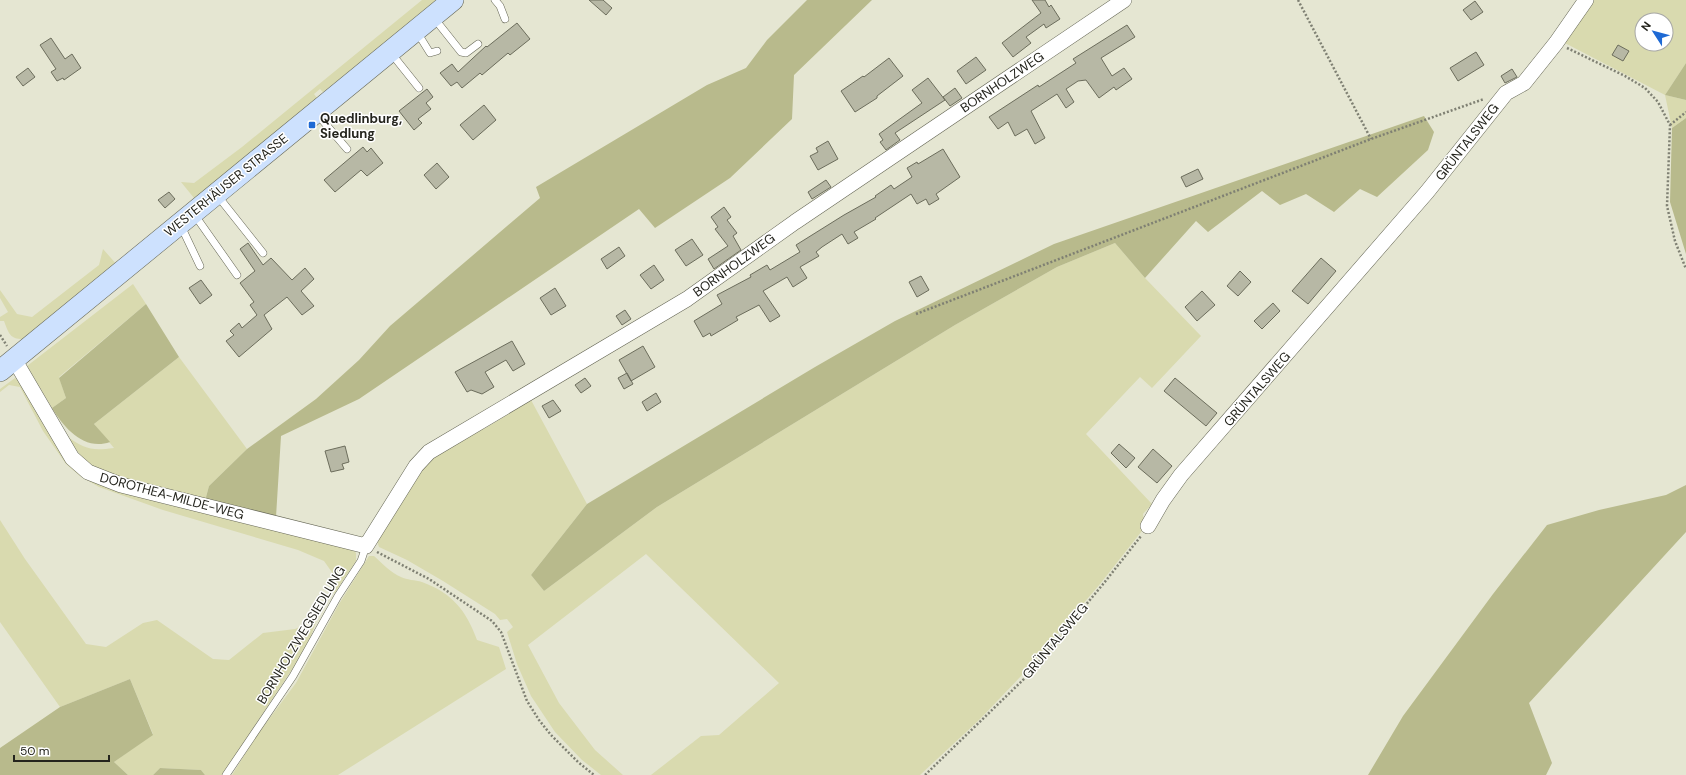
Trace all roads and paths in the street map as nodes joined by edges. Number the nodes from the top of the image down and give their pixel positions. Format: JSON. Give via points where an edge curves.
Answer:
{"nodes":[{"id":1,"x":453,"y":0,"type":"edge"},
{"id":2,"x":495,"y":0,"type":"edge"},
{"id":3,"x":1124,"y":0,"type":"edge"},
{"id":4,"x":1298,"y":0,"type":"edge"},
{"id":5,"x":1586,"y":0,"type":"edge"},
{"id":6,"x":433,"y":16,"type":"junction"},
{"id":7,"x":505,"y":20,"type":"dead end"},
{"id":8,"x":416,"y":30,"type":"junction"},
{"id":9,"x":1556,"y":43,"type":"junction"},
{"id":10,"x":478,"y":44,"type":"dead end"},
{"id":11,"x":390,"y":51,"type":"junction"},
{"id":12,"x":437,"y":51,"type":"dead end"},
{"id":13,"x":419,"y":88,"type":"dead end"},
{"id":14,"x":1506,"y":93,"type":"junction"},
{"id":15,"x":316,"y":112,"type":"junction"},
{"id":16,"x":1686,"y":112,"type":"edge"},
{"id":17,"x":1670,"y":125,"type":"junction"},
{"id":18,"x":1371,"y":139,"type":"junction"},
{"id":19,"x":347,"y":149,"type":"dead end"},
{"id":20,"x":216,"y":194,"type":"junction"},
{"id":21,"x":186,"y":218,"type":"junction"},
{"id":22,"x":264,"y":253,"type":"dead end"},
{"id":23,"x":200,"y":266,"type":"dead end"},
{"id":24,"x":1686,"y":269,"type":"edge"},
{"id":25,"x":237,"y":275,"type":"dead end"},
{"id":26,"x":916,"y":314,"type":"dead end"},
{"id":27,"x":7,"y":365,"type":"edge"},
{"id":28,"x":1148,"y":526,"type":"joint"},
{"id":29,"x":366,"y":546,"type":"junction"},
{"id":30,"x":226,"y":775,"type":"edge"},
{"id":31,"x":594,"y":775,"type":"edge"},
{"id":32,"x":925,"y":775,"type":"edge"}],
"edges":[{"from":1,"to":6,"type":"main road","name":"WESTERHÄUSER STRASSE"},
{"from":2,"to":7,"type":"lane"},
{"from":3,"to":29,"type":"street","name":"BORNHOLZWEG","via":[[795,222],[686,299],[429,452],[416,466]]},
{"from":4,"to":18,"type":"path"},
{"from":5,"to":9,"type":"street","name":"GRÜNTALSWEG"},
{"from":6,"to":8,"type":"main road","name":"WESTERHÄUSER STRASSE"},
{"from":6,"to":10,"type":"lane","via":[[461,52],[466,53]]},
{"from":8,"to":11,"type":"main road","name":"WESTERHÄUSER STRASSE"},
{"from":8,"to":12,"type":"lane","via":[[430,53]]},
{"from":9,"to":14,"type":"street","name":"GRÜNTALSWEG","via":[[1524,83]]},
{"from":9,"to":17,"type":"path","via":[[1645,88],[1658,102]]},
{"from":11,"to":13,"type":"lane"},
{"from":11,"to":15,"type":"main road","name":"WESTERHÄUSER STRASSE"},
{"from":14,"to":18,"type":"path"},
{"from":14,"to":28,"type":"street","name":"GRÜNTALSWEG","via":[[1427,192],[1181,475]]},
{"from":15,"to":19,"type":"lane"},
{"from":15,"to":20,"type":"main road","name":"WESTERHÄUSER STRASSE"},
{"from":16,"to":17,"type":"path"},
{"from":17,"to":24,"type":"path","via":[[1667,206],[1675,241]]},
{"from":18,"to":26,"type":"path"},
{"from":20,"to":21,"type":"main road","name":"WESTERHÄUSER STRASSE"},
{"from":20,"to":22,"type":"lane"},
{"from":21,"to":23,"type":"lane"},
{"from":21,"to":25,"type":"lane"},
{"from":21,"to":27,"type":"main road","name":"WESTERHÄUSER STRASSE"},
{"from":27,"to":29,"type":"street","name":"DOROTHEA-MILDE-WEG","via":[[72,458],[88,472],[121,485]]},
{"from":28,"to":32,"type":"path","name":"GRÜNTALSWEG","via":[[1025,678]]},
{"from":29,"to":30,"type":"lane","name":"BORNHOLZWEGSIEDLUNG","via":[[360,561],[294,676]]},
{"from":29,"to":31,"type":"path","via":[[429,579],[492,622],[501,632],[527,701],[539,720],[551,735]]}]}
